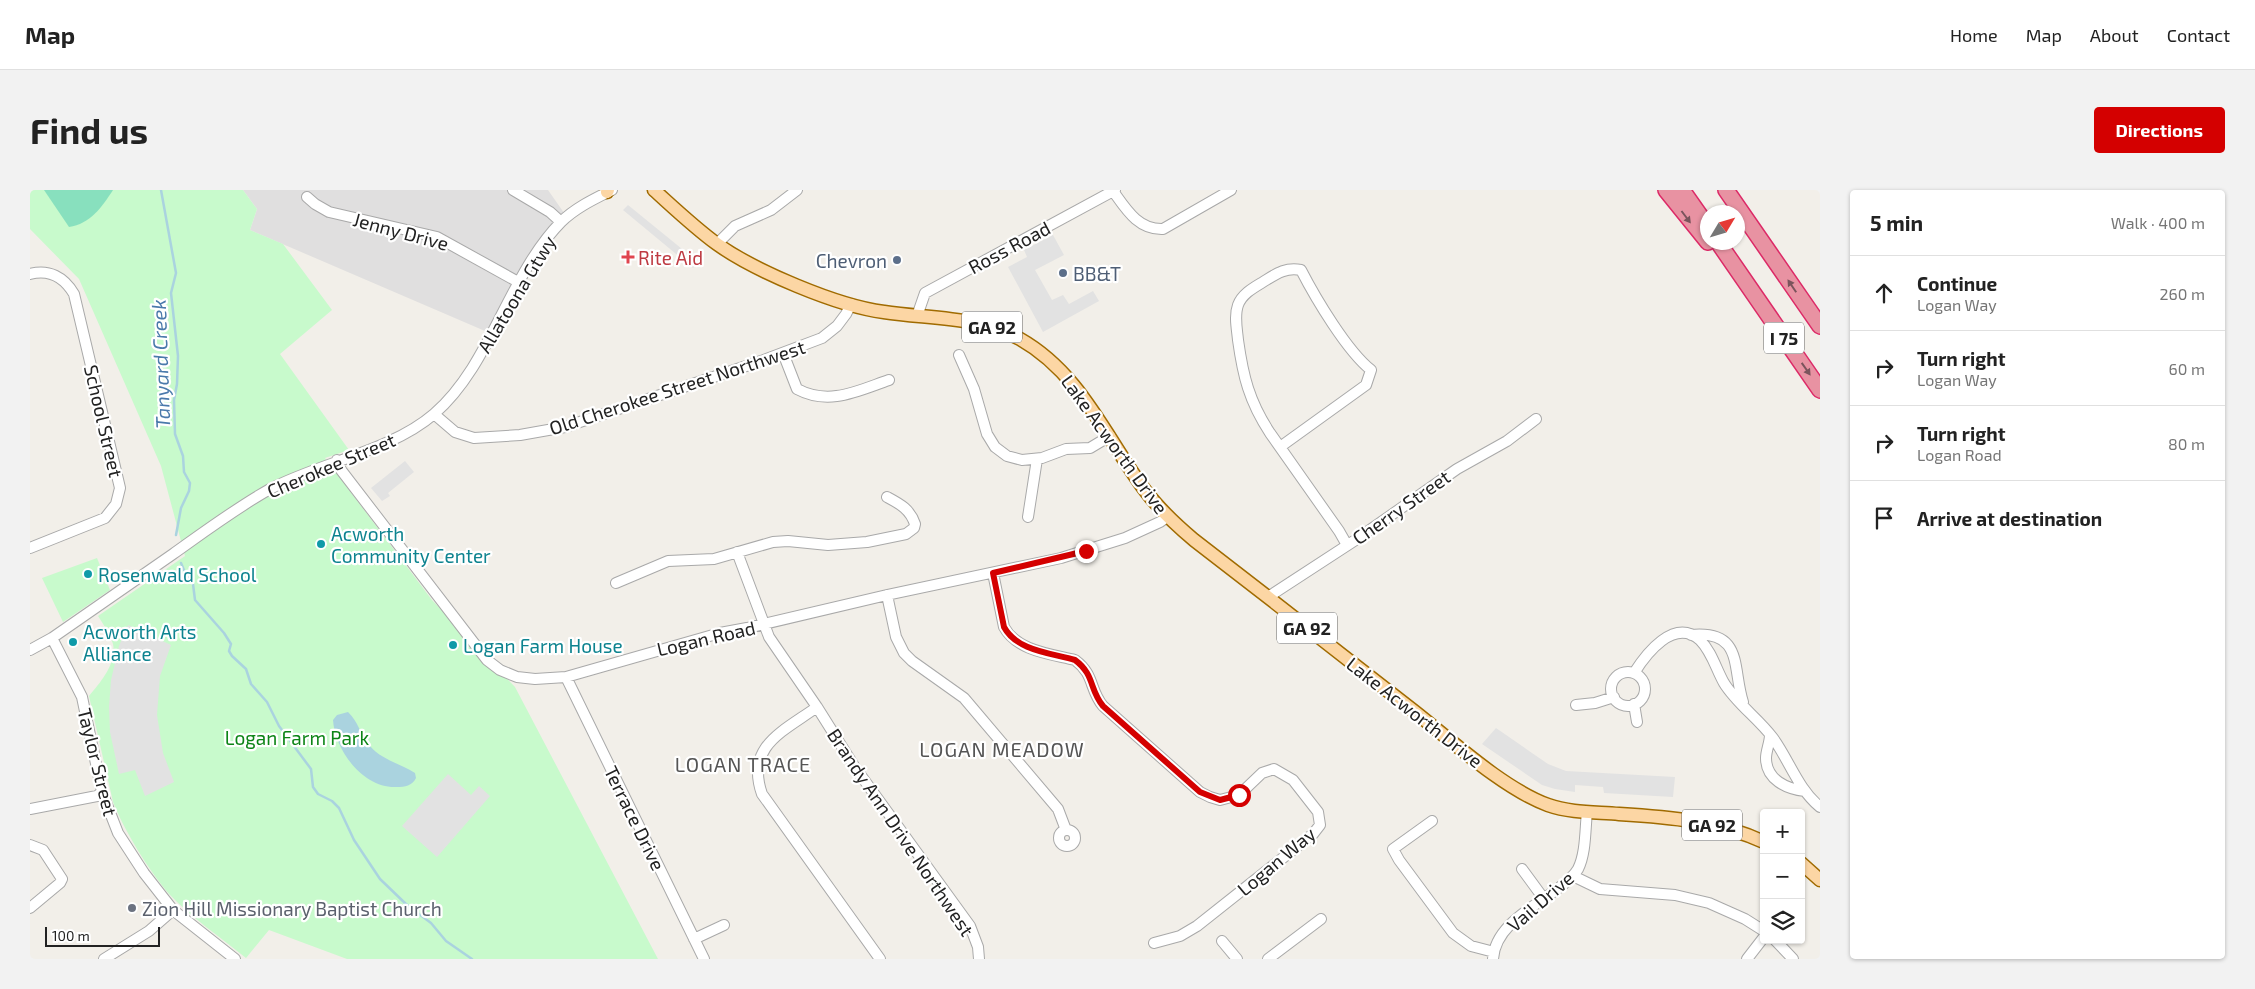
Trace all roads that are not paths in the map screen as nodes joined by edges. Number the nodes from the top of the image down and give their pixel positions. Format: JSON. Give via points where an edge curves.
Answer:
{"nodes":[{"id":1,"x":513,"y":190,"type":"edge"},
{"id":2,"x":654,"y":190,"type":"edge"},
{"id":3,"x":668,"y":190,"type":"edge"},
{"id":4,"x":797,"y":190,"type":"edge"},
{"id":5,"x":1114,"y":190,"type":"edge"},
{"id":6,"x":1231,"y":190,"type":"edge"},
{"id":7,"x":1666,"y":190,"type":"edge"},
{"id":8,"x":1682,"y":190,"type":"edge"},
{"id":9,"x":1726,"y":190,"type":"edge"},
{"id":10,"x":1738,"y":190,"type":"edge"},
{"id":11,"x":609,"y":191,"type":"edge"},
{"id":12,"x":307,"y":197,"type":"dead end"},
{"id":13,"x":682,"y":215,"type":"junction"},
{"id":14,"x":1700,"y":216,"type":"edge"},
{"id":15,"x":561,"y":222,"type":"junction"},
{"id":16,"x":1754,"y":229,"type":"junction"},
{"id":17,"x":1700,"y":232,"type":"edge"},
{"id":18,"x":717,"y":244,"type":"junction"},
{"id":19,"x":1715,"y":250,"type":"edge"},
{"id":20,"x":1723,"y":250,"type":"edge"},
{"id":21,"x":30,"y":274,"type":"edge"},
{"id":22,"x":520,"y":283,"type":"junction"},
{"id":23,"x":1748,"y":286,"type":"junction"},
{"id":24,"x":851,"y":304,"type":"junction"},
{"id":25,"x":918,"y":316,"type":"junction"},
{"id":26,"x":1820,"y":326,"type":"edge"},
{"id":27,"x":783,"y":353,"type":"junction"},
{"id":28,"x":959,"y":355,"type":"dead end"},
{"id":29,"x":889,"y":380,"type":"dead end"},
{"id":30,"x":1820,"y":390,"type":"edge"},
{"id":31,"x":434,"y":414,"type":"junction"},
{"id":32,"x":1536,"y":419,"type":"dead end"},
{"id":33,"x":1110,"y":436,"type":"junction"},
{"id":34,"x":1280,"y":447,"type":"junction"},
{"id":35,"x":1037,"y":459,"type":"junction"},
{"id":36,"x":338,"y":460,"type":"junction"},
{"id":37,"x":886,"y":497,"type":"dead end"},
{"id":38,"x":1028,"y":517,"type":"dead end"},
{"id":39,"x":1167,"y":517,"type":"junction"},
{"id":40,"x":1347,"y":545,"type":"junction"},
{"id":41,"x":30,"y":548,"type":"edge"},
{"id":42,"x":737,"y":552,"type":"junction"},
{"id":43,"x":993,"y":573,"type":"junction"},
{"id":44,"x":616,"y":583,"type":"dead end"},
{"id":45,"x":887,"y":595,"type":"junction"},
{"id":46,"x":1268,"y":597,"type":"junction"},
{"id":47,"x":762,"y":625,"type":"junction"},
{"id":48,"x":1690,"y":635,"type":"junction"},
{"id":49,"x":52,"y":638,"type":"junction"},
{"id":50,"x":30,"y":650,"type":"edge"},
{"id":51,"x":1634,"y":673,"type":"junction"},
{"id":52,"x":566,"y":677,"type":"junction"},
{"id":53,"x":1614,"y":697,"type":"junction"},
{"id":54,"x":1634,"y":704,"type":"junction"},
{"id":55,"x":1576,"y":705,"type":"dead end"},
{"id":56,"x":817,"y":707,"type":"junction"},
{"id":57,"x":1744,"y":707,"type":"junction"},
{"id":58,"x":1637,"y":722,"type":"dead end"},
{"id":59,"x":1770,"y":735,"type":"junction"},
{"id":60,"x":1805,"y":791,"type":"junction"},
{"id":61,"x":102,"y":792,"type":"junction"},
{"id":62,"x":30,"y":803,"type":"edge"},
{"id":63,"x":1820,"y":807,"type":"edge"},
{"id":64,"x":30,"y":809,"type":"edge"},
{"id":65,"x":1587,"y":812,"type":"junction"},
{"id":66,"x":1432,"y":821,"type":"dead end"},
{"id":67,"x":1066,"y":830,"type":"dead end"},
{"id":68,"x":1760,"y":841,"type":"edge"},
{"id":69,"x":30,"y":845,"type":"edge"},
{"id":70,"x":1805,"y":867,"type":"edge"},
{"id":71,"x":1522,"y":869,"type":"dead end"},
{"id":72,"x":1573,"y":876,"type":"junction"},
{"id":73,"x":1820,"y":880,"type":"edge"},
{"id":74,"x":1544,"y":899,"type":"junction"},
{"id":75,"x":30,"y":908,"type":"edge"},
{"id":76,"x":173,"y":910,"type":"junction"},
{"id":77,"x":1320,"y":919,"type":"dead end"},
{"id":78,"x":724,"y":925,"type":"dead end"},
{"id":79,"x":1760,"y":928,"type":"edge"},
{"id":80,"x":694,"y":939,"type":"junction"},
{"id":81,"x":1222,"y":941,"type":"dead end"},
{"id":82,"x":1760,"y":942,"type":"edge"},
{"id":83,"x":1154,"y":943,"type":"dead end"},
{"id":84,"x":1779,"y":944,"type":"edge"},
{"id":85,"x":1494,"y":955,"type":"edge"},
{"id":86,"x":104,"y":959,"type":"edge"},
{"id":87,"x":235,"y":959,"type":"edge"},
{"id":88,"x":704,"y":959,"type":"edge"},
{"id":89,"x":880,"y":959,"type":"edge"},
{"id":90,"x":979,"y":959,"type":"edge"},
{"id":91,"x":1236,"y":959,"type":"edge"},
{"id":92,"x":1268,"y":959,"type":"edge"},
{"id":93,"x":1747,"y":959,"type":"edge"},
{"id":94,"x":1793,"y":959,"type":"edge"}],
"edges":[{"from":1,"to":15,"type":"street"},
{"from":2,"to":13,"type":"main road","name":"Lake Acworth Drive","number":"GA 92"},
{"from":3,"to":13,"type":"main road"},
{"from":4,"to":18,"type":"street","via":[[771,210],[735,226]]},
{"from":5,"to":6,"type":"street","via":[[1139,223],[1152,230],[1162,230]]},
{"from":5,"to":25,"type":"street","name":"Ross Road","via":[[925,293]]},
{"from":7,"to":17,"type":"highway","one_way":true},
{"from":8,"to":14,"type":"highway"},
{"from":9,"to":16,"type":"highway","number":"I 75"},
{"from":10,"to":16,"type":"highway"},
{"from":11,"to":15,"type":"street","name":"Allatoona Gtwy"},
{"from":12,"to":22,"type":"street","name":"Jenny Drive","via":[[329,212],[438,237]]},
{"from":13,"to":18,"type":"main road","name":"Lake Acworth Drive","number":"GA 92"},
{"from":15,"to":22,"type":"street","name":"Allatoona Gtwy","via":[[539,249]]},
{"from":26,"to":16,"type":"highway","number":"I 75","one_way":true},
{"from":18,"to":24,"type":"main road","name":"Lake Acworth Drive","number":"GA 92","via":[[783,279]]},
{"from":19,"to":23,"type":"highway"},
{"from":20,"to":23,"type":"highway","number":"I 75"},
{"from":21,"to":41,"type":"street","name":"School Street","via":[[54,274],[74,294],[120,488],[116,504],[105,518]]},
{"from":22,"to":31,"type":"street","name":"Allatoona Gtwy","via":[[466,376]]},
{"from":23,"to":30,"type":"highway","number":"I 75","one_way":true},
{"from":24,"to":25,"type":"main road","name":"Lake Acworth Drive","number":"GA 92"},
{"from":24,"to":27,"type":"street","name":"Old Cherokee Street Northwest","via":[[846,314],[822,338]]},
{"from":25,"to":33,"type":"main road","name":"Lake Acworth Drive","number":"GA 92","via":[[996,328],[1020,340],[1066,376],[1081,392]]},
{"from":27,"to":29,"type":"street","via":[[797,389],[808,395],[826,399]]},
{"from":27,"to":31,"type":"street","name":"Old Cherokee Street Northwest","via":[[549,431],[466,437]]},
{"from":28,"to":35,"type":"street","via":[[974,389],[987,434],[995,447],[1006,456]]},
{"from":31,"to":36,"type":"street","name":"Cherokee Street","via":[[400,437]]},
{"from":32,"to":40,"type":"street","name":"Cherry Street"},
{"from":33,"to":35,"type":"street","via":[[1090,448],[1066,449]]},
{"from":33,"to":39,"type":"main road","name":"Lake Acworth Drive","number":"GA 92","via":[[1144,489]]},
{"from":34,"to":34,"type":"street","via":[[1247,390],[1236,314],[1245,294],[1285,269],[1292,269],[1301,270],[1308,287],[1358,358],[1371,370],[1366,385]]},
{"from":34,"to":40,"type":"street"},
{"from":35,"to":38,"type":"street"},
{"from":36,"to":49,"type":"street","name":"Cherokee Street","via":[[293,478],[252,500]]},
{"from":36,"to":52,"type":"street","name":"Logan Road","via":[[341,470],[487,660],[517,677]]},
{"from":37,"to":42,"type":"street","via":[[910,513],[915,524],[911,531],[844,545],[773,542]]},
{"from":39,"to":43,"type":"street","name":"Logan Road","via":[[1125,538],[1084,552]]},
{"from":39,"to":46,"type":"main road","name":"Lake Acworth Drive","number":"GA 92"},
{"from":40,"to":46,"type":"street","name":"Cherry Street"},
{"from":42,"to":44,"type":"street","via":[[714,559],[668,561]]},
{"from":42,"to":47,"type":"street","name":"Brandy Ann Drive Northwest"},
{"from":43,"to":45,"type":"street","name":"Logan Road"},
{"from":43,"to":83,"type":"street","name":"Logan Way","via":[[1008,635],[1023,646],[1080,664],[1089,674],[1095,694],[1103,706],[1200,792],[1220,800],[1230,798],[1274,769],[1292,780],[1318,812],[1320,825],[1313,834],[1197,926],[1180,936]]},
{"from":45,"to":47,"type":"street","name":"Logan Road"},
{"from":45,"to":67,"type":"street","via":[[896,636],[904,653],[971,705],[1058,809]]},
{"from":46,"to":65,"type":"main road","name":"Lake Acworth Drive","number":"GA 92","via":[[1511,785],[1548,805]]},
{"from":47,"to":52,"type":"street","name":"Logan Road","via":[[701,637]]},
{"from":47,"to":56,"type":"street","name":"Brandy Ann Drive Northwest"},
{"from":48,"to":51,"type":"street","via":[[1668,636],[1652,648]]},
{"from":48,"to":57,"type":"street","via":[[1706,648],[1724,683]]},
{"from":48,"to":57,"type":"street","via":[[1707,634],[1729,646],[1735,656]]},
{"from":49,"to":50,"type":"street","name":"Cherokee Street"},
{"from":49,"to":61,"type":"street","name":"Taylor Street","via":[[82,697]]},
{"from":51,"to":53,"type":"street","via":[[1622,673],[1613,681]]},
{"from":51,"to":54,"type":"street","via":[[1642,680],[1645,691]]},
{"from":52,"to":80,"type":"street","name":"Terrace Drive"},
{"from":53,"to":54,"type":"street","via":[[1621,704]]},
{"from":53,"to":55,"type":"street"},
{"from":54,"to":58,"type":"street"},
{"from":56,"to":89,"type":"street","name":"Brandy Ann Drive Northwest","via":[[764,749],[757,769],[758,784]]},
{"from":56,"to":90,"type":"street","name":"Brandy Ann Drive Northwest","via":[[854,766],[970,926]]},
{"from":57,"to":59,"type":"street"},
{"from":59,"to":60,"type":"street"},
{"from":59,"to":60,"type":"street","via":[[1766,760],[1773,778],[1793,790]]},
{"from":60,"to":63,"type":"street"},
{"from":61,"to":62,"type":"street","via":[[96,790]]},
{"from":61,"to":64,"type":"street","via":[[97,796]]},
{"from":61,"to":76,"type":"street","name":"Taylor Street","via":[[118,833]]},
{"from":65,"to":68,"type":"main road","name":"Lake Acworth Drive","number":"GA 92","via":[[1658,816],[1696,822]]},
{"from":65,"to":72,"type":"street","name":"Vail Drive","via":[[1584,846]]},
{"from":66,"to":85,"type":"street","via":[[1393,849],[1453,933],[1471,946]]},
{"from":69,"to":75,"type":"street","via":[[43,850],[62,879]]},
{"from":70,"to":73,"type":"main road"},
{"from":71,"to":74,"type":"street"},
{"from":72,"to":74,"type":"street","name":"Vail Drive"},
{"from":72,"to":79,"type":"street","via":[[1600,890],[1676,895],[1709,903]]},
{"from":74,"to":85,"type":"street","name":"Vail Drive","via":[[1508,926],[1496,944]]},
{"from":76,"to":86,"type":"street","via":[[149,931]]},
{"from":76,"to":87,"type":"street","name":"Taylor Street"},
{"from":77,"to":92,"type":"street"},
{"from":78,"to":80,"type":"street"},
{"from":80,"to":88,"type":"street","name":"Terrace Drive"},
{"from":81,"to":91,"type":"street"},
{"from":82,"to":93,"type":"street"},
{"from":84,"to":94,"type":"street"}]}
